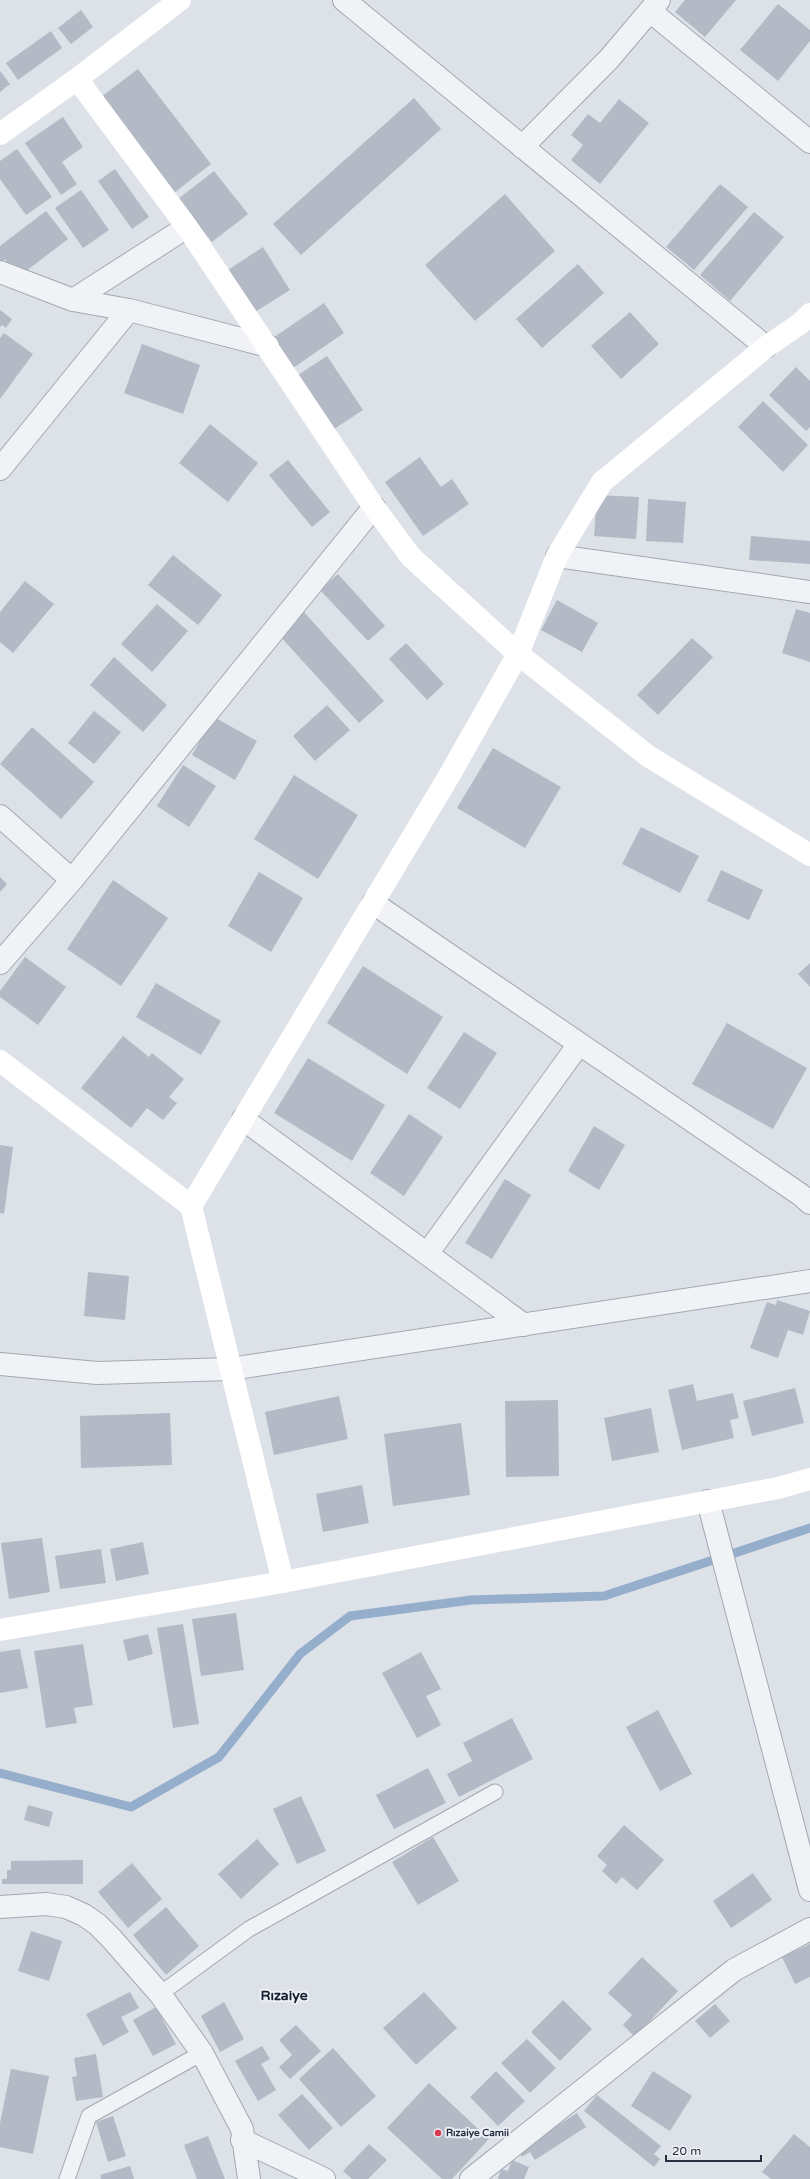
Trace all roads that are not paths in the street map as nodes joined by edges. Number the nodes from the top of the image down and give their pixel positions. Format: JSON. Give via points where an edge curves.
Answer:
{"nodes":[{"id":1,"x":180,"y":0,"type":"edge"},
{"id":2,"x":344,"y":0,"type":"edge"},
{"id":3,"x":654,"y":6,"type":"edge"},
{"id":4,"x":77,"y":79,"type":"junction"},
{"id":5,"x":0,"y":134,"type":"edge"},
{"id":6,"x":810,"y":142,"type":"edge"},
{"id":7,"x":522,"y":146,"type":"junction"},
{"id":8,"x":187,"y":227,"type":"junction"},
{"id":9,"x":0,"y":272,"type":"edge"},
{"id":10,"x":73,"y":300,"type":"junction"},
{"id":11,"x":129,"y":310,"type":"junction"},
{"id":12,"x":807,"y":322,"type":"edge"},
{"id":13,"x":268,"y":346,"type":"junction"},
{"id":14,"x":766,"y":347,"type":"junction"},
{"id":15,"x":0,"y":469,"type":"edge"},
{"id":16,"x":374,"y":507,"type":"junction"},
{"id":17,"x":557,"y":556,"type":"junction"},
{"id":18,"x":810,"y":592,"type":"edge"},
{"id":19,"x":518,"y":654,"type":"junction"},
{"id":20,"x":0,"y":816,"type":"edge"},
{"id":21,"x":810,"y":855,"type":"edge"},
{"id":22,"x":72,"y":880,"type":"junction"},
{"id":23,"x":373,"y":904,"type":"junction"},
{"id":24,"x":0,"y":963,"type":"edge"},
{"id":25,"x":580,"y":1044,"type":"junction"},
{"id":26,"x":0,"y":1061,"type":"edge"},
{"id":27,"x":243,"y":1120,"type":"junction"},
{"id":28,"x":810,"y":1203,"type":"edge"},
{"id":29,"x":190,"y":1206,"type":"junction"},
{"id":30,"x":427,"y":1254,"type":"junction"},
{"id":31,"x":810,"y":1281,"type":"edge"},
{"id":32,"x":524,"y":1325,"type":"junction"},
{"id":33,"x":0,"y":1364,"type":"edge"},
{"id":34,"x":230,"y":1369,"type":"junction"},
{"id":35,"x":810,"y":1479,"type":"edge"},
{"id":36,"x":708,"y":1500,"type":"junction"},
{"id":37,"x":283,"y":1582,"type":"junction"},
{"id":38,"x":0,"y":1630,"type":"edge"},
{"id":39,"x":495,"y":1792,"type":"dead end"},
{"id":40,"x":810,"y":1890,"type":"edge"},
{"id":41,"x":0,"y":1907,"type":"edge"},
{"id":42,"x":810,"y":1929,"type":"edge"},
{"id":43,"x":160,"y":1994,"type":"junction"},
{"id":44,"x":202,"y":2053,"type":"junction"},
{"id":45,"x":242,"y":2140,"type":"junction"},
{"id":46,"x":67,"y":2179,"type":"edge"},
{"id":47,"x":249,"y":2179,"type":"edge"},
{"id":48,"x":324,"y":2179,"type":"edge"},
{"id":49,"x":471,"y":2179,"type":"edge"}],
"edges":[{"from":1,"to":4,"type":"street"},
{"from":2,"to":7,"type":"street"},
{"from":3,"to":6,"type":"street"},
{"from":3,"to":7,"type":"street","via":[[609,59]]},
{"from":4,"to":5,"type":"street"},
{"from":4,"to":8,"type":"street"},
{"from":7,"to":14,"type":"street"},
{"from":8,"to":10,"type":"street"},
{"from":8,"to":13,"type":"street"},
{"from":9,"to":10,"type":"street"},
{"from":10,"to":11,"type":"street"},
{"from":11,"to":13,"type":"street"},
{"from":11,"to":15,"type":"street"},
{"from":12,"to":14,"type":"street"},
{"from":13,"to":16,"type":"street"},
{"from":14,"to":17,"type":"street","via":[[602,482]]},
{"from":16,"to":19,"type":"street","via":[[411,557]]},
{"from":16,"to":22,"type":"street"},
{"from":17,"to":18,"type":"street"},
{"from":17,"to":19,"type":"street"},
{"from":19,"to":21,"type":"street","via":[[648,756]]},
{"from":19,"to":23,"type":"street"},
{"from":20,"to":22,"type":"street"},
{"from":22,"to":24,"type":"street"},
{"from":23,"to":25,"type":"street"},
{"from":23,"to":27,"type":"street"},
{"from":25,"to":28,"type":"street"},
{"from":25,"to":30,"type":"street"},
{"from":26,"to":29,"type":"street"},
{"from":27,"to":29,"type":"street"},
{"from":27,"to":30,"type":"street"},
{"from":29,"to":34,"type":"street"},
{"from":30,"to":32,"type":"street"},
{"from":31,"to":32,"type":"street"},
{"from":32,"to":34,"type":"street"},
{"from":33,"to":34,"type":"street","via":[[96,1373]]},
{"from":34,"to":37,"type":"street"},
{"from":35,"to":36,"type":"street","via":[[778,1488]]},
{"from":36,"to":37,"type":"street"},
{"from":36,"to":40,"type":"street"},
{"from":37,"to":38,"type":"street"},
{"from":39,"to":43,"type":"lane","via":[[249,1928]]},
{"from":41,"to":43,"type":"street","via":[[46,1904],[66,1907],[84,1914],[111,1938]]},
{"from":42,"to":49,"type":"street","via":[[734,1970]]},
{"from":43,"to":44,"type":"street"},
{"from":44,"to":45,"type":"street","via":[[242,2129]]},
{"from":44,"to":46,"type":"lane","via":[[89,2116]]},
{"from":45,"to":47,"type":"street"},
{"from":45,"to":48,"type":"street"}]}
